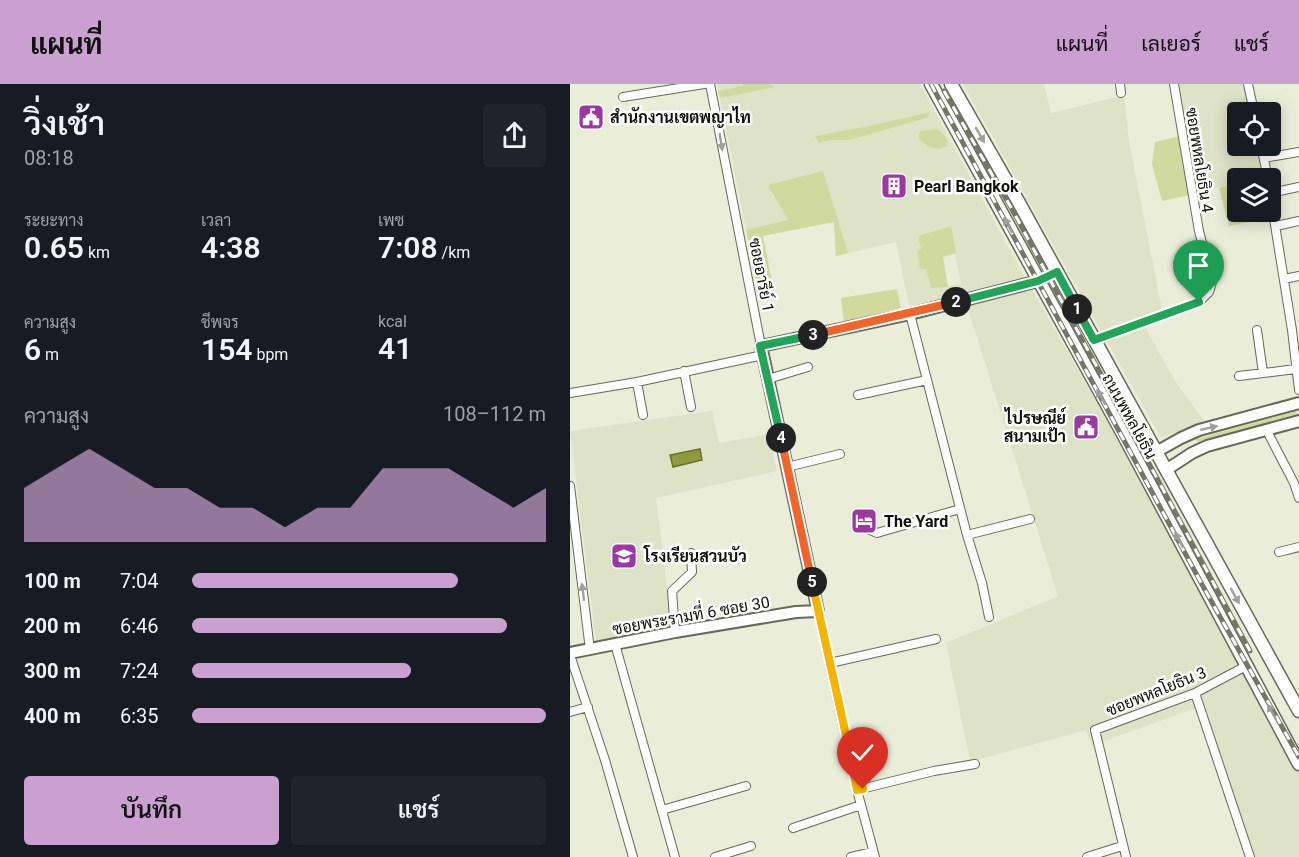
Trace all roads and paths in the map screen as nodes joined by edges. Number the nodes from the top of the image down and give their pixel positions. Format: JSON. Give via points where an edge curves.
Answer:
{"nodes":[{"id":1,"x":704,"y":84,"type":"edge"},
{"id":2,"x":710,"y":84,"type":"edge"},
{"id":3,"x":931,"y":84,"type":"edge"},
{"id":4,"x":951,"y":84,"type":"edge"},
{"id":5,"x":1174,"y":84,"type":"edge"},
{"id":6,"x":1248,"y":84,"type":"edge"},
{"id":7,"x":623,"y":97,"type":"dead end"},
{"id":8,"x":1252,"y":102,"type":"edge"},
{"id":9,"x":1299,"y":152,"type":"edge"},
{"id":10,"x":1263,"y":158,"type":"joint"},
{"id":11,"x":1266,"y":168,"type":"edge"},
{"id":12,"x":1299,"y":187,"type":"edge"},
{"id":13,"x":1281,"y":191,"type":"edge"},
{"id":14,"x":1299,"y":221,"type":"edge"},
{"id":15,"x":1275,"y":222,"type":"edge"},
{"id":16,"x":1276,"y":226,"type":"junction"},
{"id":17,"x":1057,"y":272,"type":"junction"},
{"id":18,"x":1299,"y":276,"type":"edge"},
{"id":19,"x":1284,"y":279,"type":"junction"},
{"id":20,"x":1038,"y":281,"type":"junction"},
{"id":21,"x":909,"y":314,"type":"junction"},
{"id":22,"x":1257,"y":330,"type":"dead end"},
{"id":23,"x":1094,"y":340,"type":"junction"},
{"id":24,"x":762,"y":351,"type":"junction"},
{"id":25,"x":807,"y":367,"type":"dead end"},
{"id":26,"x":1296,"y":369,"type":"junction"},
{"id":27,"x":684,"y":371,"type":"junction"},
{"id":28,"x":1263,"y":373,"type":"junction"},
{"id":29,"x":1239,"y":376,"type":"dead end"},
{"id":30,"x":768,"y":379,"type":"junction"},
{"id":31,"x":927,"y":380,"type":"junction"},
{"id":32,"x":637,"y":382,"type":"junction"},
{"id":33,"x":1299,"y":390,"type":"edge"},
{"id":34,"x":570,"y":393,"type":"edge"},
{"id":35,"x":858,"y":395,"type":"dead end"},
{"id":36,"x":1299,"y":403,"type":"edge"},
{"id":37,"x":691,"y":407,"type":"dead end"},
{"id":38,"x":643,"y":415,"type":"dead end"},
{"id":39,"x":1299,"y":421,"type":"edge"},
{"id":40,"x":1267,"y":430,"type":"junction"},
{"id":41,"x":1156,"y":452,"type":"junction"},
{"id":42,"x":840,"y":454,"type":"dead end"},
{"id":43,"x":1139,"y":466,"type":"junction"},
{"id":44,"x":788,"y":467,"type":"junction"},
{"id":45,"x":1166,"y":470,"type":"junction"},
{"id":46,"x":570,"y":486,"type":"edge"},
{"id":47,"x":1299,"y":498,"type":"edge"},
{"id":48,"x":960,"y":509,"type":"junction"},
{"id":49,"x":866,"y":515,"type":"dead end"},
{"id":50,"x":1030,"y":519,"type":"dead end"},
{"id":51,"x":967,"y":535,"type":"junction"},
{"id":52,"x":1299,"y":548,"type":"edge"},
{"id":53,"x":1279,"y":552,"type":"dead end"},
{"id":54,"x":691,"y":553,"type":"dead end"},
{"id":55,"x":818,"y":611,"type":"junction"},
{"id":56,"x":988,"y":616,"type":"dead end"},
{"id":57,"x":675,"y":632,"type":"junction"},
{"id":58,"x":936,"y":639,"type":"dead end"},
{"id":59,"x":615,"y":644,"type":"junction"},
{"id":60,"x":590,"y":650,"type":"junction"},
{"id":61,"x":570,"y":654,"type":"edge"},
{"id":62,"x":1267,"y":654,"type":"junction"},
{"id":63,"x":830,"y":663,"type":"junction"},
{"id":64,"x":1248,"y":665,"type":"junction"},
{"id":65,"x":1194,"y":693,"type":"junction"},
{"id":66,"x":588,"y":707,"type":"junction"},
{"id":67,"x":1299,"y":711,"type":"edge"},
{"id":68,"x":570,"y":712,"type":"edge"},
{"id":69,"x":975,"y":764,"type":"dead end"},
{"id":70,"x":1299,"y":764,"type":"edge"},
{"id":71,"x":746,"y":786,"type":"dead end"},
{"id":72,"x":857,"y":790,"type":"junction"},
{"id":73,"x":861,"y":805,"type":"junction"},
{"id":74,"x":662,"y":810,"type":"junction"},
{"id":75,"x":793,"y":828,"type":"dead end"},
{"id":76,"x":752,"y":846,"type":"dead end"},
{"id":77,"x":1122,"y":846,"type":"junction"},
{"id":78,"x":874,"y":855,"type":"edge"},
{"id":79,"x":633,"y":857,"type":"edge"},
{"id":80,"x":675,"y":857,"type":"edge"},
{"id":81,"x":715,"y":857,"type":"edge"},
{"id":82,"x":851,"y":857,"type":"edge"},
{"id":83,"x":1087,"y":857,"type":"edge"},
{"id":84,"x":1126,"y":857,"type":"edge"},
{"id":85,"x":1250,"y":857,"type":"edge"}],
"edges":[{"from":1,"to":7,"type":"street"},
{"from":2,"to":24,"type":"street","name":"ซอยอารีย์ 1","one_way":true},
{"from":20,"to":3,"type":"main road","name":"ถนนพหลโยธิน","one_way":true},
{"from":4,"to":17,"type":"main road","name":"ถนนพหลโยธิน","one_way":true},
{"from":5,"to":23,"type":"street","name":"ซอยพหลโยธิน 4","via":[[1211,289],[1193,304]]},
{"from":6,"to":8,"type":"street"},
{"from":9,"to":10,"type":"street"},
{"from":10,"to":11,"type":"street"},
{"from":12,"to":13,"type":"street"},
{"from":14,"to":16,"type":"street"},
{"from":15,"to":16,"type":"street"},
{"from":16,"to":19,"type":"street"},
{"from":17,"to":20,"type":"main road"},
{"from":17,"to":23,"type":"main road","name":"ถนนพหลโยธิน"},
{"from":18,"to":19,"type":"street"},
{"from":19,"to":26,"type":"street"},
{"from":20,"to":21,"type":"street"},
{"from":43,"to":20,"type":"main road","name":"ถนนพหลโยธิน","one_way":true},
{"from":21,"to":24,"type":"street"},
{"from":21,"to":31,"type":"street"},
{"from":22,"to":28,"type":"street"},
{"from":23,"to":41,"type":"main road","name":"ถนนพหลโยธิน"},
{"from":24,"to":27,"type":"street"},
{"from":24,"to":30,"type":"street","name":"ซอยอารีย์ 1"},
{"from":25,"to":30,"type":"street"},
{"from":26,"to":28,"type":"street"},
{"from":26,"to":33,"type":"street"},
{"from":27,"to":32,"type":"street"},
{"from":27,"to":37,"type":"street"},
{"from":28,"to":29,"type":"street"},
{"from":30,"to":44,"type":"street","name":"ซอยอารีย์ 1"},
{"from":31,"to":35,"type":"street"},
{"from":31,"to":48,"type":"street"},
{"from":32,"to":34,"type":"street"},
{"from":32,"to":38,"type":"street"},
{"from":41,"to":36,"type":"street","one_way":true,"via":[[1199,430]]},
{"from":39,"to":40,"type":"street"},
{"from":40,"to":45,"type":"street","via":[[1207,446]]},
{"from":40,"to":47,"type":"street"},
{"from":41,"to":43,"type":"main road"},
{"from":41,"to":45,"type":"main road","name":"ถนนพหลโยธิน"},
{"from":42,"to":44,"type":"street"},
{"from":64,"to":43,"type":"main road","name":"ถนนพหลโยธิน","one_way":true},
{"from":44,"to":55,"type":"street","name":"ซอยอารีย์ 1"},
{"from":45,"to":62,"type":"main road","name":"ถนนพหลโยธิน","one_way":true},
{"from":60,"to":46,"type":"street","one_way":true},
{"from":48,"to":49,"type":"street","via":[[877,533],[870,530]]},
{"from":48,"to":51,"type":"street"},
{"from":50,"to":51,"type":"street"},
{"from":51,"to":56,"type":"street"},
{"from":52,"to":53,"type":"street"},
{"from":54,"to":57,"type":"street","via":[[692,572],[672,591]]},
{"from":55,"to":57,"type":"street","name":"ซอยพระรามที่ 6 ซอย 30"},
{"from":55,"to":63,"type":"street","name":"ซอยอารีย์ 1"},
{"from":57,"to":59,"type":"street","name":"ซอยพระรามที่ 6 ซอย 30"},
{"from":58,"to":63,"type":"street"},
{"from":59,"to":60,"type":"street","name":"ซอยพระรามที่ 6 ซอย 30"},
{"from":59,"to":74,"type":"street"},
{"from":60,"to":61,"type":"street","name":"ซอยพระรามที่ 6 ซอย 30"},
{"from":61,"to":66,"type":"street"},
{"from":62,"to":64,"type":"main road"},
{"from":62,"to":67,"type":"main road","name":"ถนนพหลโยธิน"},
{"from":63,"to":72,"type":"street","name":"ซอยอารีย์ 1"},
{"from":64,"to":65,"type":"street","name":"ซอยพหลโยธิน 3"},
{"from":70,"to":64,"type":"main road","name":"ถนนพหลโยธิน","one_way":true},
{"from":65,"to":77,"type":"street","name":"ซอยพหลโยธิน 3","via":[[1095,730]]},
{"from":65,"to":85,"type":"street"},
{"from":66,"to":68,"type":"street"},
{"from":66,"to":79,"type":"street"},
{"from":69,"to":72,"type":"street"},
{"from":71,"to":74,"type":"street"},
{"from":72,"to":73,"type":"street","name":"ซอยอารีย์ 1"},
{"from":73,"to":75,"type":"street"},
{"from":73,"to":78,"type":"street","name":"ซอยอารีย์ 1"},
{"from":74,"to":80,"type":"street"},
{"from":76,"to":81,"type":"street"},
{"from":77,"to":83,"type":"street"},
{"from":77,"to":84,"type":"street","name":"ซอยพหลโยธิน 3"},
{"from":78,"to":82,"type":"street"}]}
